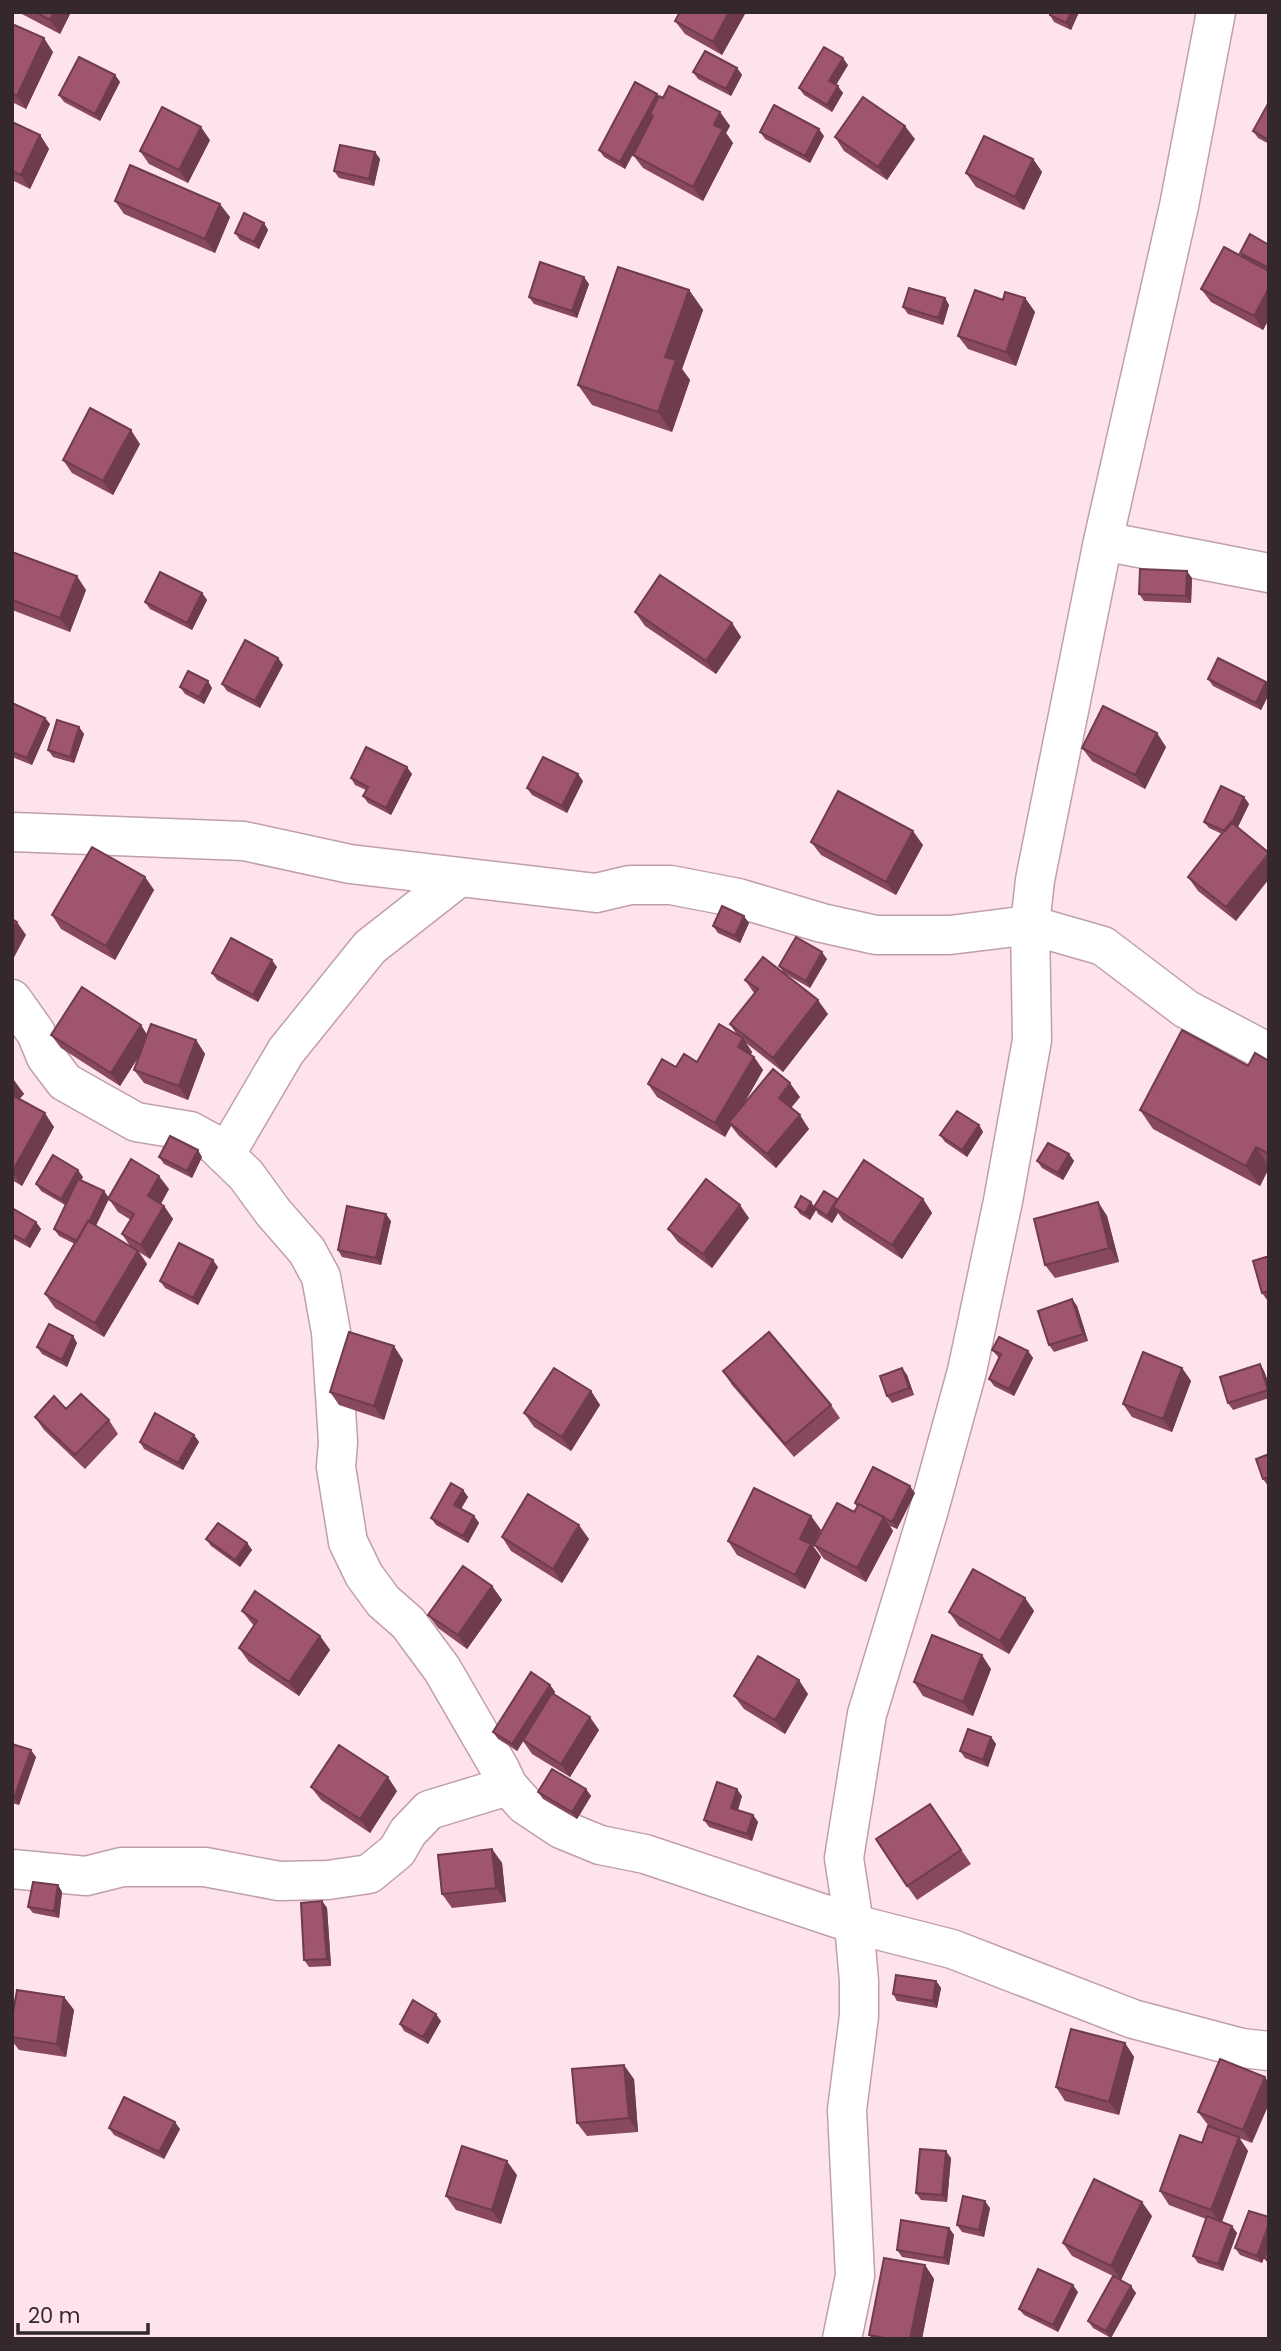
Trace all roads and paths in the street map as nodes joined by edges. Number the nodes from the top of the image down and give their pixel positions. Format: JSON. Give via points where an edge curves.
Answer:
{"nodes":[{"id":1,"x":1216,"y":12,"type":"edge"},
{"id":2,"x":1103,"y":541,"type":"junction"},
{"id":3,"x":1269,"y":573,"type":"edge"},
{"id":4,"x":12,"y":832,"type":"edge"},
{"id":5,"x":458,"y":878,"type":"junction"},
{"id":6,"x":1030,"y":925,"type":"junction"},
{"id":7,"x":12,"y":999,"type":"edge"},
{"id":8,"x":1269,"y":1053,"type":"edge"},
{"id":9,"x":225,"y":1155,"type":"junction"},
{"id":10,"x":508,"y":1786,"type":"junction"},
{"id":11,"x":12,"y":1869,"type":"edge"},
{"id":12,"x":854,"y":1924,"type":"junction"},
{"id":13,"x":1269,"y":2051,"type":"edge"},
{"id":14,"x":842,"y":2339,"type":"edge"}],
"edges":[{"from":1,"to":2,"type":"street","via":[[1179,206]]},
{"from":2,"to":3,"type":"street"},
{"from":2,"to":6,"type":"street"},
{"from":4,"to":5,"type":"street","via":[[244,841],[350,864]]},
{"from":5,"to":6,"type":"street","via":[[596,893],[631,885],[671,885],[876,935],[950,935]]},
{"from":5,"to":9,"type":"street","via":[[370,947],[286,1051]]},
{"from":6,"to":8,"type":"street","via":[[1103,946],[1186,1009]]},
{"from":6,"to":12,"type":"street","via":[[1031,1040],[1003,1201],[967,1371],[867,1714],[844,1858]]},
{"from":7,"to":9,"type":"street","via":[[65,1082],[136,1122],[190,1131]]},
{"from":9,"to":10,"type":"street","via":[[307,1251],[321,1277],[331,1332],[336,1467],[348,1542],[364,1576],[408,1623],[442,1669]]},
{"from":10,"to":11,"type":"street","via":[[429,1810],[397,1851],[369,1874],[279,1881],[205,1867],[122,1867],[86,1876]]},
{"from":10,"to":12,"type":"street","via":[[525,1805],[561,1829]]},
{"from":12,"to":13,"type":"street","via":[[952,1949],[1133,2019]]},
{"from":12,"to":14,"type":"street","via":[[859,2016],[847,2110],[855,2276]]}]}
